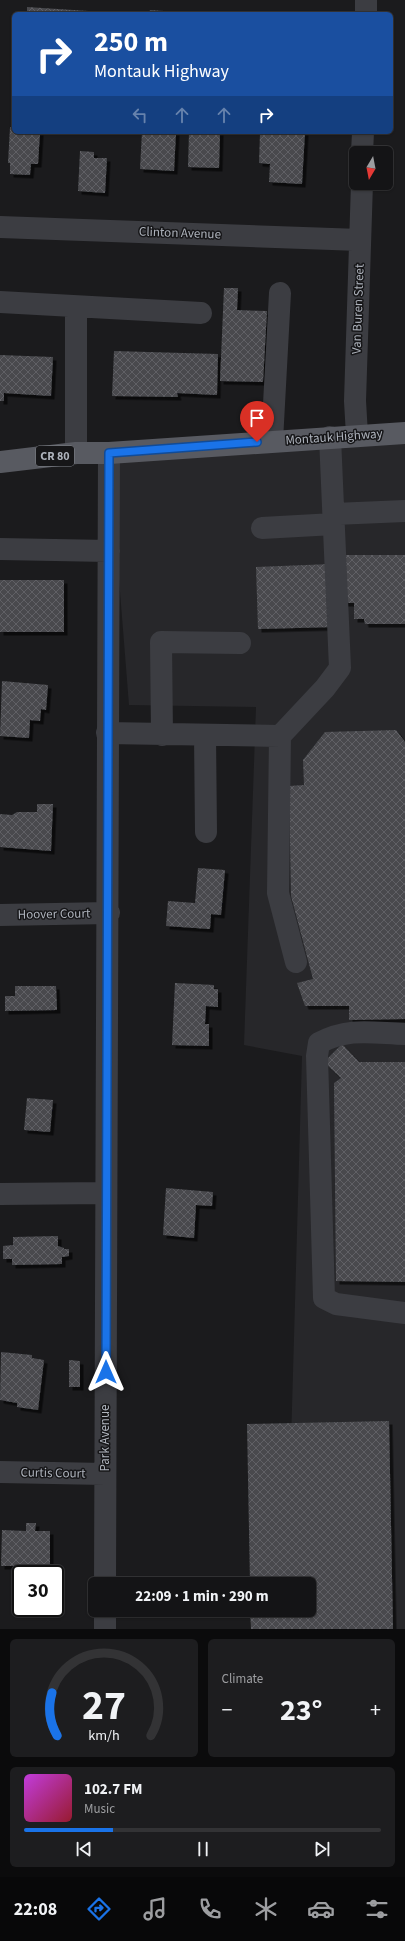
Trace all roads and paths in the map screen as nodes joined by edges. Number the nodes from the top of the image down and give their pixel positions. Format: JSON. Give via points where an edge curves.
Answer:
{"nodes":[{"id":1,"x":366,"y":0,"type":"edge"},
{"id":2,"x":366,"y":12,"type":"edge"},
{"id":3,"x":363,"y":134,"type":"edge"},
{"id":4,"x":362,"y":146,"type":"edge"},
{"id":5,"x":362,"y":190,"type":"edge"},
{"id":6,"x":0,"y":227,"type":"edge"},
{"id":7,"x":360,"y":240,"type":"junction"},
{"id":8,"x":280,"y":293,"type":"dead end"},
{"id":9,"x":0,"y":302,"type":"edge"},
{"id":10,"x":76,"y":307,"type":"junction"},
{"id":11,"x":201,"y":313,"type":"dead end"},
{"id":12,"x":405,"y":433,"type":"edge"},
{"id":13,"x":357,"y":436,"type":"junction"},
{"id":14,"x":330,"y":437,"type":"junction"},
{"id":15,"x":272,"y":441,"type":"junction"},
{"id":16,"x":76,"y":453,"type":"junction"},
{"id":17,"x":109,"y":453,"type":"junction"},
{"id":18,"x":0,"y":462,"type":"edge"},
{"id":19,"x":405,"y":511,"type":"edge"},
{"id":20,"x":334,"y":519,"type":"junction"},
{"id":21,"x":262,"y":528,"type":"dead end"},
{"id":22,"x":0,"y":549,"type":"edge"},
{"id":23,"x":108,"y":551,"type":"junction"},
{"id":24,"x":240,"y":643,"type":"dead end"},
{"id":25,"x":107,"y":734,"type":"junction"},
{"id":26,"x":162,"y":734,"type":"junction"},
{"id":27,"x":205,"y":735,"type":"junction"},
{"id":28,"x":280,"y":736,"type":"junction"},
{"id":29,"x":206,"y":832,"type":"dead end"},
{"id":30,"x":109,"y":913,"type":"junction"},
{"id":31,"x":0,"y":915,"type":"edge"},
{"id":32,"x":296,"y":962,"type":"dead end"},
{"id":33,"x":405,"y":1034,"type":"edge"},
{"id":34,"x":106,"y":1193,"type":"junction"},
{"id":35,"x":0,"y":1194,"type":"edge"},
{"id":36,"x":405,"y":1313,"type":"edge"},
{"id":37,"x":0,"y":1472,"type":"edge"},
{"id":38,"x":105,"y":1474,"type":"junction"},
{"id":39,"x":105,"y":1577,"type":"edge"},
{"id":40,"x":105,"y":1617,"type":"edge"},
{"id":41,"x":105,"y":1629,"type":"edge"}],
"edges":[{"from":1,"to":2,"type":"street"},
{"from":3,"to":4,"type":"street"},
{"from":5,"to":7,"type":"street","name":"Van Buren Street"},
{"from":6,"to":7,"type":"street","name":"Clinton Avenue"},
{"from":7,"to":13,"type":"street","name":"Van Buren Street","via":[[355,401]]},
{"from":8,"to":15,"type":"street"},
{"from":9,"to":10,"type":"street"},
{"from":10,"to":11,"type":"street"},
{"from":10,"to":16,"type":"street"},
{"from":12,"to":13,"type":"main road","name":"Montauk Highway","number":"CR 80"},
{"from":13,"to":14,"type":"main road","name":"Montauk Highway","number":"CR 80"},
{"from":14,"to":15,"type":"main road","name":"Montauk Highway","number":"CR 80"},
{"from":14,"to":20,"type":"street"},
{"from":15,"to":17,"type":"main road","name":"Montauk Highway","number":"CR 80"},
{"from":16,"to":17,"type":"main road","name":"Montauk Highway","number":"CR 80"},
{"from":16,"to":18,"type":"main road","name":"Montauk Highway","number":"CR 80"},
{"from":17,"to":23,"type":"street","name":"Park Avenue"},
{"from":19,"to":20,"type":"street"},
{"from":20,"to":21,"type":"street"},
{"from":20,"to":28,"type":"street","via":[[340,668]]},
{"from":22,"to":23,"type":"street"},
{"from":23,"to":25,"type":"street","name":"Park Avenue"},
{"from":24,"to":26,"type":"street","via":[[161,642]]},
{"from":25,"to":26,"type":"street"},
{"from":25,"to":30,"type":"street","name":"Park Avenue"},
{"from":26,"to":27,"type":"street"},
{"from":27,"to":28,"type":"street"},
{"from":27,"to":29,"type":"street"},
{"from":28,"to":32,"type":"street","via":[[278,892]]},
{"from":30,"to":31,"type":"street","name":"Hoover Court"},
{"from":30,"to":34,"type":"street","name":"Park Avenue"},
{"from":33,"to":36,"type":"street","via":[[351,1032],[333,1036],[319,1043],[317,1056],[324,1298],[336,1304]]},
{"from":34,"to":35,"type":"street"},
{"from":34,"to":38,"type":"street","name":"Park Avenue"},
{"from":37,"to":38,"type":"street","name":"Curtis Court"},
{"from":38,"to":39,"type":"street","name":"Park Avenue"},
{"from":40,"to":41,"type":"street"}]}
